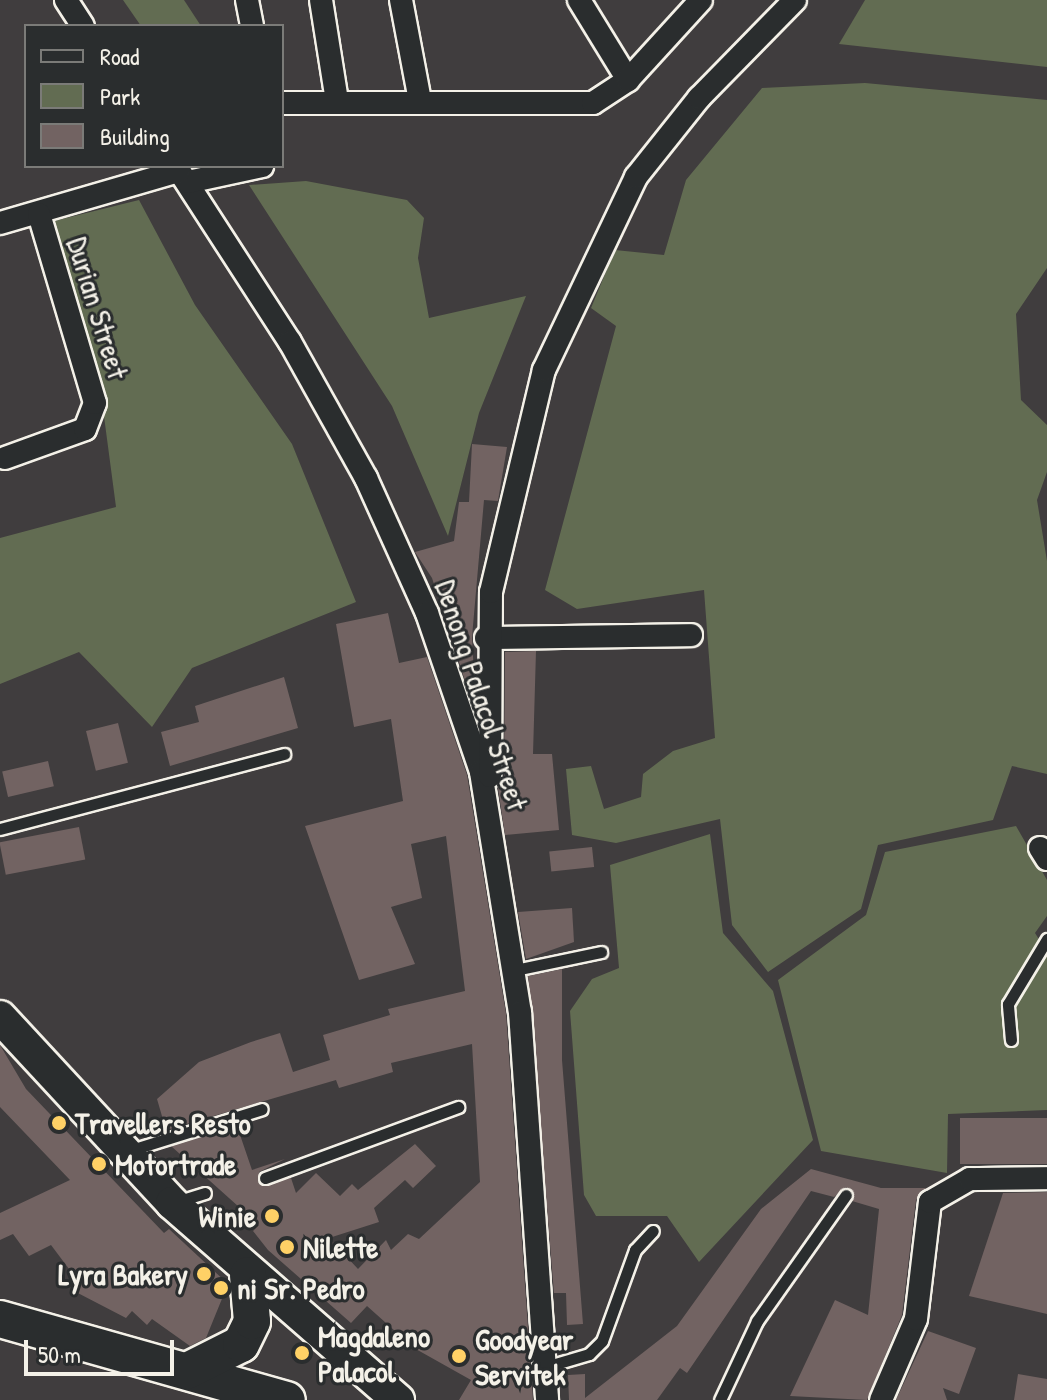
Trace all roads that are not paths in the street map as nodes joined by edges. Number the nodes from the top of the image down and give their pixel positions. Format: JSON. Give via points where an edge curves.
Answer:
{"nodes":[{"id":1,"x":66,"y":0,"type":"edge"},
{"id":2,"x":247,"y":0,"type":"edge"},
{"id":3,"x":321,"y":0,"type":"edge"},
{"id":4,"x":401,"y":0,"type":"edge"},
{"id":5,"x":579,"y":0,"type":"edge"},
{"id":6,"x":701,"y":0,"type":"edge"},
{"id":7,"x":795,"y":0,"type":"edge"},
{"id":8,"x":676,"y":8,"type":"edge"},
{"id":9,"x":82,"y":24,"type":"edge"},
{"id":10,"x":252,"y":24,"type":"edge"},
{"id":11,"x":628,"y":80,"type":"junction"},
{"id":12,"x":337,"y":101,"type":"junction"},
{"id":13,"x":420,"y":101,"type":"junction"},
{"id":14,"x":284,"y":103,"type":"edge"},
{"id":15,"x":239,"y":168,"type":"edge"},
{"id":16,"x":181,"y":173,"type":"edge"},
{"id":17,"x":39,"y":214,"type":"junction"},
{"id":18,"x":1,"y":219,"type":"edge"},
{"id":19,"x":5,"y":458,"type":"dead end"},
{"id":20,"x":691,"y":635,"type":"dead end"},
{"id":21,"x":486,"y":638,"type":"junction"},
{"id":22,"x":284,"y":754,"type":"dead end"},
{"id":23,"x":491,"y":809,"type":"junction"},
{"id":24,"x":0,"y":829,"type":"edge"},
{"id":25,"x":1047,"y":939,"type":"edge"},
{"id":26,"x":601,"y":952,"type":"dead end"},
{"id":27,"x":515,"y":970,"type":"junction"},
{"id":28,"x":0,"y":1017,"type":"edge"},
{"id":29,"x":1011,"y":1040,"type":"dead end"},
{"id":30,"x":458,"y":1107,"type":"dead end"},
{"id":31,"x":262,"y":1109,"type":"dead end"},
{"id":32,"x":123,"y":1152,"type":"junction"},
{"id":33,"x":265,"y":1178,"type":"dead end"},
{"id":34,"x":1047,"y":1178,"type":"edge"},
{"id":35,"x":205,"y":1193,"type":"dead end"},
{"id":36,"x":846,"y":1195,"type":"dead end"},
{"id":37,"x":172,"y":1203,"type":"junction"},
{"id":38,"x":653,"y":1231,"type":"dead end"},
{"id":39,"x":248,"y":1275,"type":"junction"},
{"id":40,"x":0,"y":1319,"type":"edge"},
{"id":41,"x":545,"y":1367,"type":"junction"},
{"id":42,"x":187,"y":1371,"type":"junction"},
{"id":43,"x":287,"y":1400,"type":"edge"},
{"id":44,"x":398,"y":1400,"type":"edge"},
{"id":45,"x":547,"y":1400,"type":"edge"},
{"id":46,"x":720,"y":1400,"type":"edge"},
{"id":47,"x":881,"y":1400,"type":"edge"}],
"edges":[{"from":1,"to":9,"type":"street"},
{"from":2,"to":10,"type":"street"},
{"from":3,"to":12,"type":"street"},
{"from":4,"to":13,"type":"street"},
{"from":5,"to":11,"type":"street"},
{"from":6,"to":8,"type":"street"},
{"from":7,"to":21,"type":"street","via":[[666,137],[602,240],[544,370],[510,496]]},
{"from":8,"to":11,"type":"street"},
{"from":11,"to":13,"type":"street","via":[[593,103],[572,107]]},
{"from":12,"to":13,"type":"street"},
{"from":12,"to":14,"type":"street"},
{"from":15,"to":16,"type":"street"},
{"from":16,"to":17,"type":"street"},
{"from":16,"to":23,"type":"street","name":"Denong Palacol Street","via":[[290,342],[397,540]]},
{"from":17,"to":18,"type":"street"},
{"from":17,"to":19,"type":"street","name":"Durian Street","via":[[95,403],[85,429]]},
{"from":20,"to":21,"type":"street"},
{"from":21,"to":23,"type":"street"},
{"from":22,"to":24,"type":"lane"},
{"from":23,"to":27,"type":"street","name":"Denong Palacol Street"},
{"from":25,"to":29,"type":"lane","via":[[1008,1004]]},
{"from":26,"to":27,"type":"lane"},
{"from":27,"to":41,"type":"street","name":"Denong Palacol Street"},
{"from":28,"to":32,"type":"main road"},
{"from":30,"to":33,"type":"lane"},
{"from":31,"to":32,"type":"lane"},
{"from":32,"to":37,"type":"main road"},
{"from":34,"to":47,"type":"street","via":[[970,1179],[930,1202],[916,1319]]},
{"from":35,"to":37,"type":"lane"},
{"from":36,"to":46,"type":"lane","via":[[757,1321]]},
{"from":37,"to":39,"type":"main road"},
{"from":38,"to":41,"type":"lane","via":[[635,1250],[602,1341],[589,1354]]},
{"from":39,"to":42,"type":"main road","via":[[252,1321],[241,1344]]},
{"from":39,"to":44,"type":"main road"},
{"from":40,"to":42,"type":"main road"},
{"from":41,"to":45,"type":"street","name":"Denong Palacol Street"},
{"from":42,"to":43,"type":"main road"}]}
